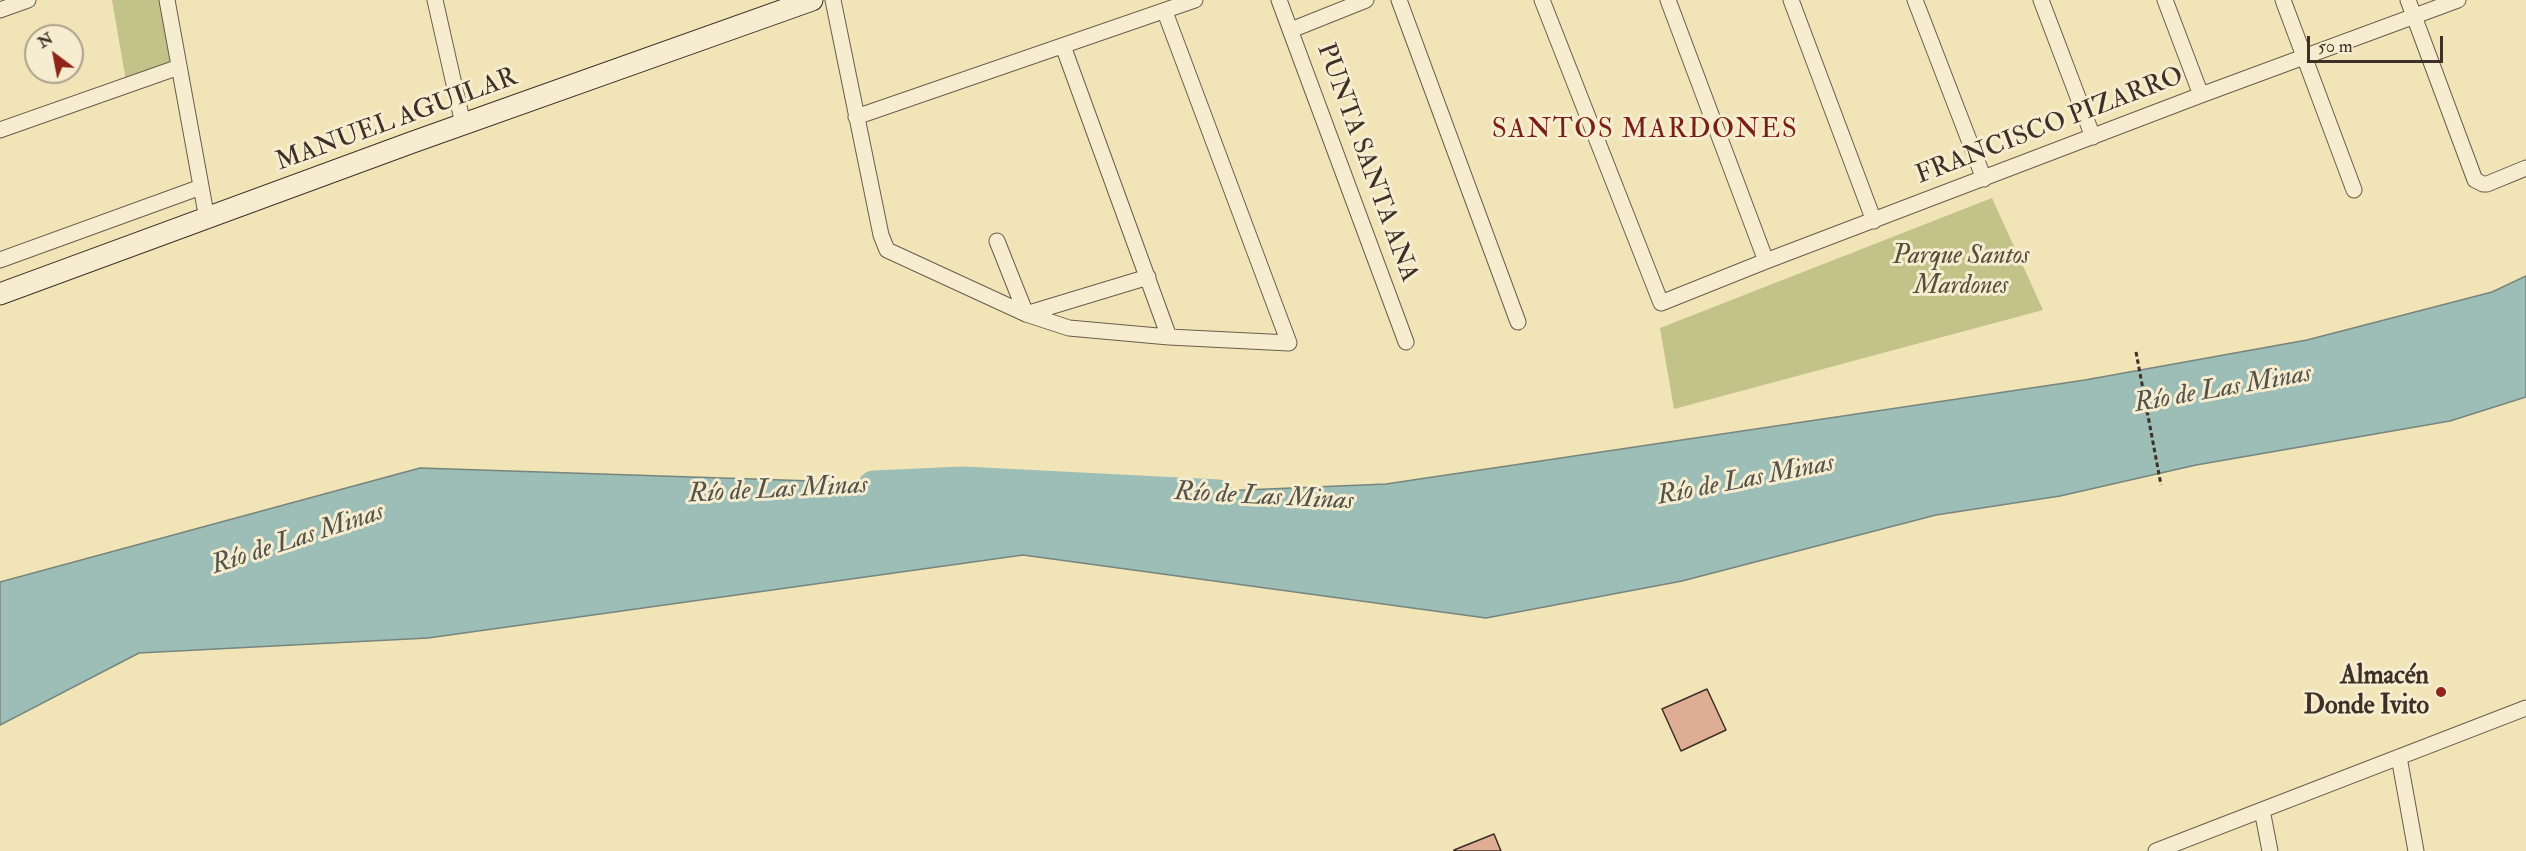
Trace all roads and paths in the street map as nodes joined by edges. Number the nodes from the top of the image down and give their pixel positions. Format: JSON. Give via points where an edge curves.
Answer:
{"nodes":[{"id":1,"x":28,"y":0,"type":"edge"},
{"id":2,"x":167,"y":0,"type":"edge"},
{"id":3,"x":435,"y":0,"type":"edge"},
{"id":4,"x":812,"y":0,"type":"edge"},
{"id":5,"x":833,"y":0,"type":"edge"},
{"id":6,"x":1194,"y":0,"type":"edge"},
{"id":7,"x":1279,"y":0,"type":"edge"},
{"id":8,"x":1366,"y":0,"type":"edge"},
{"id":9,"x":1399,"y":0,"type":"edge"},
{"id":10,"x":1542,"y":0,"type":"edge"},
{"id":11,"x":1668,"y":0,"type":"edge"},
{"id":12,"x":1791,"y":0,"type":"edge"},
{"id":13,"x":1915,"y":0,"type":"edge"},
{"id":14,"x":2041,"y":0,"type":"edge"},
{"id":15,"x":2165,"y":0,"type":"edge"},
{"id":16,"x":2283,"y":0,"type":"edge"},
{"id":17,"x":2408,"y":0,"type":"edge"},
{"id":18,"x":2458,"y":0,"type":"edge"},
{"id":19,"x":0,"y":10,"type":"edge"},
{"id":20,"x":1165,"y":12,"type":"junction"},
{"id":21,"x":2414,"y":17,"type":"junction"},
{"id":22,"x":1291,"y":30,"type":"junction"},
{"id":23,"x":1063,"y":46,"type":"junction"},
{"id":24,"x":2304,"y":57,"type":"junction"},
{"id":25,"x":179,"y":68,"type":"junction"},
{"id":26,"x":2201,"y":95,"type":"junction"},
{"id":27,"x":856,"y":117,"type":"junction"},
{"id":28,"x":463,"y":124,"type":"junction"},
{"id":29,"x":0,"y":130,"type":"edge"},
{"id":30,"x":2094,"y":136,"type":"junction"},
{"id":31,"x":2526,"y":168,"type":"edge"},
{"id":32,"x":1984,"y":179,"type":"junction"},
{"id":33,"x":201,"y":187,"type":"junction"},
{"id":34,"x":2354,"y":190,"type":"dead end"},
{"id":35,"x":207,"y":219,"type":"junction"},
{"id":36,"x":1874,"y":221,"type":"junction"},
{"id":37,"x":998,"y":241,"type":"dead end"},
{"id":38,"x":0,"y":260,"type":"edge"},
{"id":39,"x":1766,"y":261,"type":"junction"},
{"id":40,"x":1148,"y":278,"type":"junction"},
{"id":41,"x":0,"y":294,"type":"edge"},
{"id":42,"x":1026,"y":314,"type":"junction"},
{"id":43,"x":1518,"y":322,"type":"dead end"},
{"id":44,"x":1169,"y":337,"type":"junction"},
{"id":45,"x":1406,"y":342,"type":"dead end"},
{"id":46,"x":2136,"y":352,"type":"dead end"},
{"id":47,"x":2161,"y":485,"type":"dead end"},
{"id":48,"x":2526,"y":708,"type":"edge"},
{"id":49,"x":2399,"y":757,"type":"junction"},
{"id":50,"x":2262,"y":810,"type":"junction"},
{"id":51,"x":2156,"y":851,"type":"edge"},
{"id":52,"x":2270,"y":851,"type":"edge"},
{"id":53,"x":2416,"y":851,"type":"edge"}],
"edges":[{"from":1,"to":19,"type":"street"},
{"from":2,"to":25,"type":"street"},
{"from":3,"to":28,"type":"street"},
{"from":4,"to":28,"type":"street","name":"MANUEL AGUILAR"},
{"from":5,"to":27,"type":"street"},
{"from":6,"to":20,"type":"street"},
{"from":7,"to":22,"type":"street","name":"PUNTA SANTA ANA"},
{"from":8,"to":22,"type":"street"},
{"from":9,"to":43,"type":"street"},
{"from":10,"to":39,"type":"street","name":"FRANCISCO PIZARRO","via":[[1661,303]]},
{"from":11,"to":39,"type":"street"},
{"from":12,"to":36,"type":"street"},
{"from":13,"to":32,"type":"street"},
{"from":14,"to":30,"type":"street"},
{"from":15,"to":26,"type":"street"},
{"from":16,"to":24,"type":"street"},
{"from":17,"to":21,"type":"street"},
{"from":18,"to":21,"type":"street","name":"FRANCISCO PIZARRO"},
{"from":20,"to":23,"type":"street"},
{"from":20,"to":44,"type":"street","via":[[1289,343]]},
{"from":21,"to":24,"type":"street","name":"FRANCISCO PIZARRO"},
{"from":21,"to":31,"type":"street","via":[[2475,180],[2487,184]]},
{"from":22,"to":45,"type":"street","name":"PUNTA SANTA ANA"},
{"from":23,"to":27,"type":"street"},
{"from":23,"to":40,"type":"street"},
{"from":24,"to":26,"type":"street","name":"FRANCISCO PIZARRO"},
{"from":24,"to":34,"type":"street"},
{"from":25,"to":29,"type":"street"},
{"from":25,"to":33,"type":"street"},
{"from":26,"to":30,"type":"street","name":"FRANCISCO PIZARRO"},
{"from":27,"to":42,"type":"street","via":[[887,250]]},
{"from":28,"to":35,"type":"street","name":"MANUEL AGUILAR"},
{"from":30,"to":32,"type":"street","name":"FRANCISCO PIZARRO"},
{"from":32,"to":36,"type":"street","name":"FRANCISCO PIZARRO"},
{"from":33,"to":35,"type":"street"},
{"from":33,"to":38,"type":"street"},
{"from":35,"to":41,"type":"street","name":"MANUEL AGUILAR"},
{"from":36,"to":39,"type":"street","name":"FRANCISCO PIZARRO"},
{"from":37,"to":42,"type":"street"},
{"from":40,"to":42,"type":"street"},
{"from":40,"to":44,"type":"street"},
{"from":42,"to":44,"type":"street","via":[[1070,328]]},
{"from":46,"to":47,"type":"path"},
{"from":48,"to":49,"type":"street"},
{"from":49,"to":50,"type":"street"},
{"from":49,"to":53,"type":"street"},
{"from":50,"to":51,"type":"street"},
{"from":50,"to":52,"type":"street"}]}
